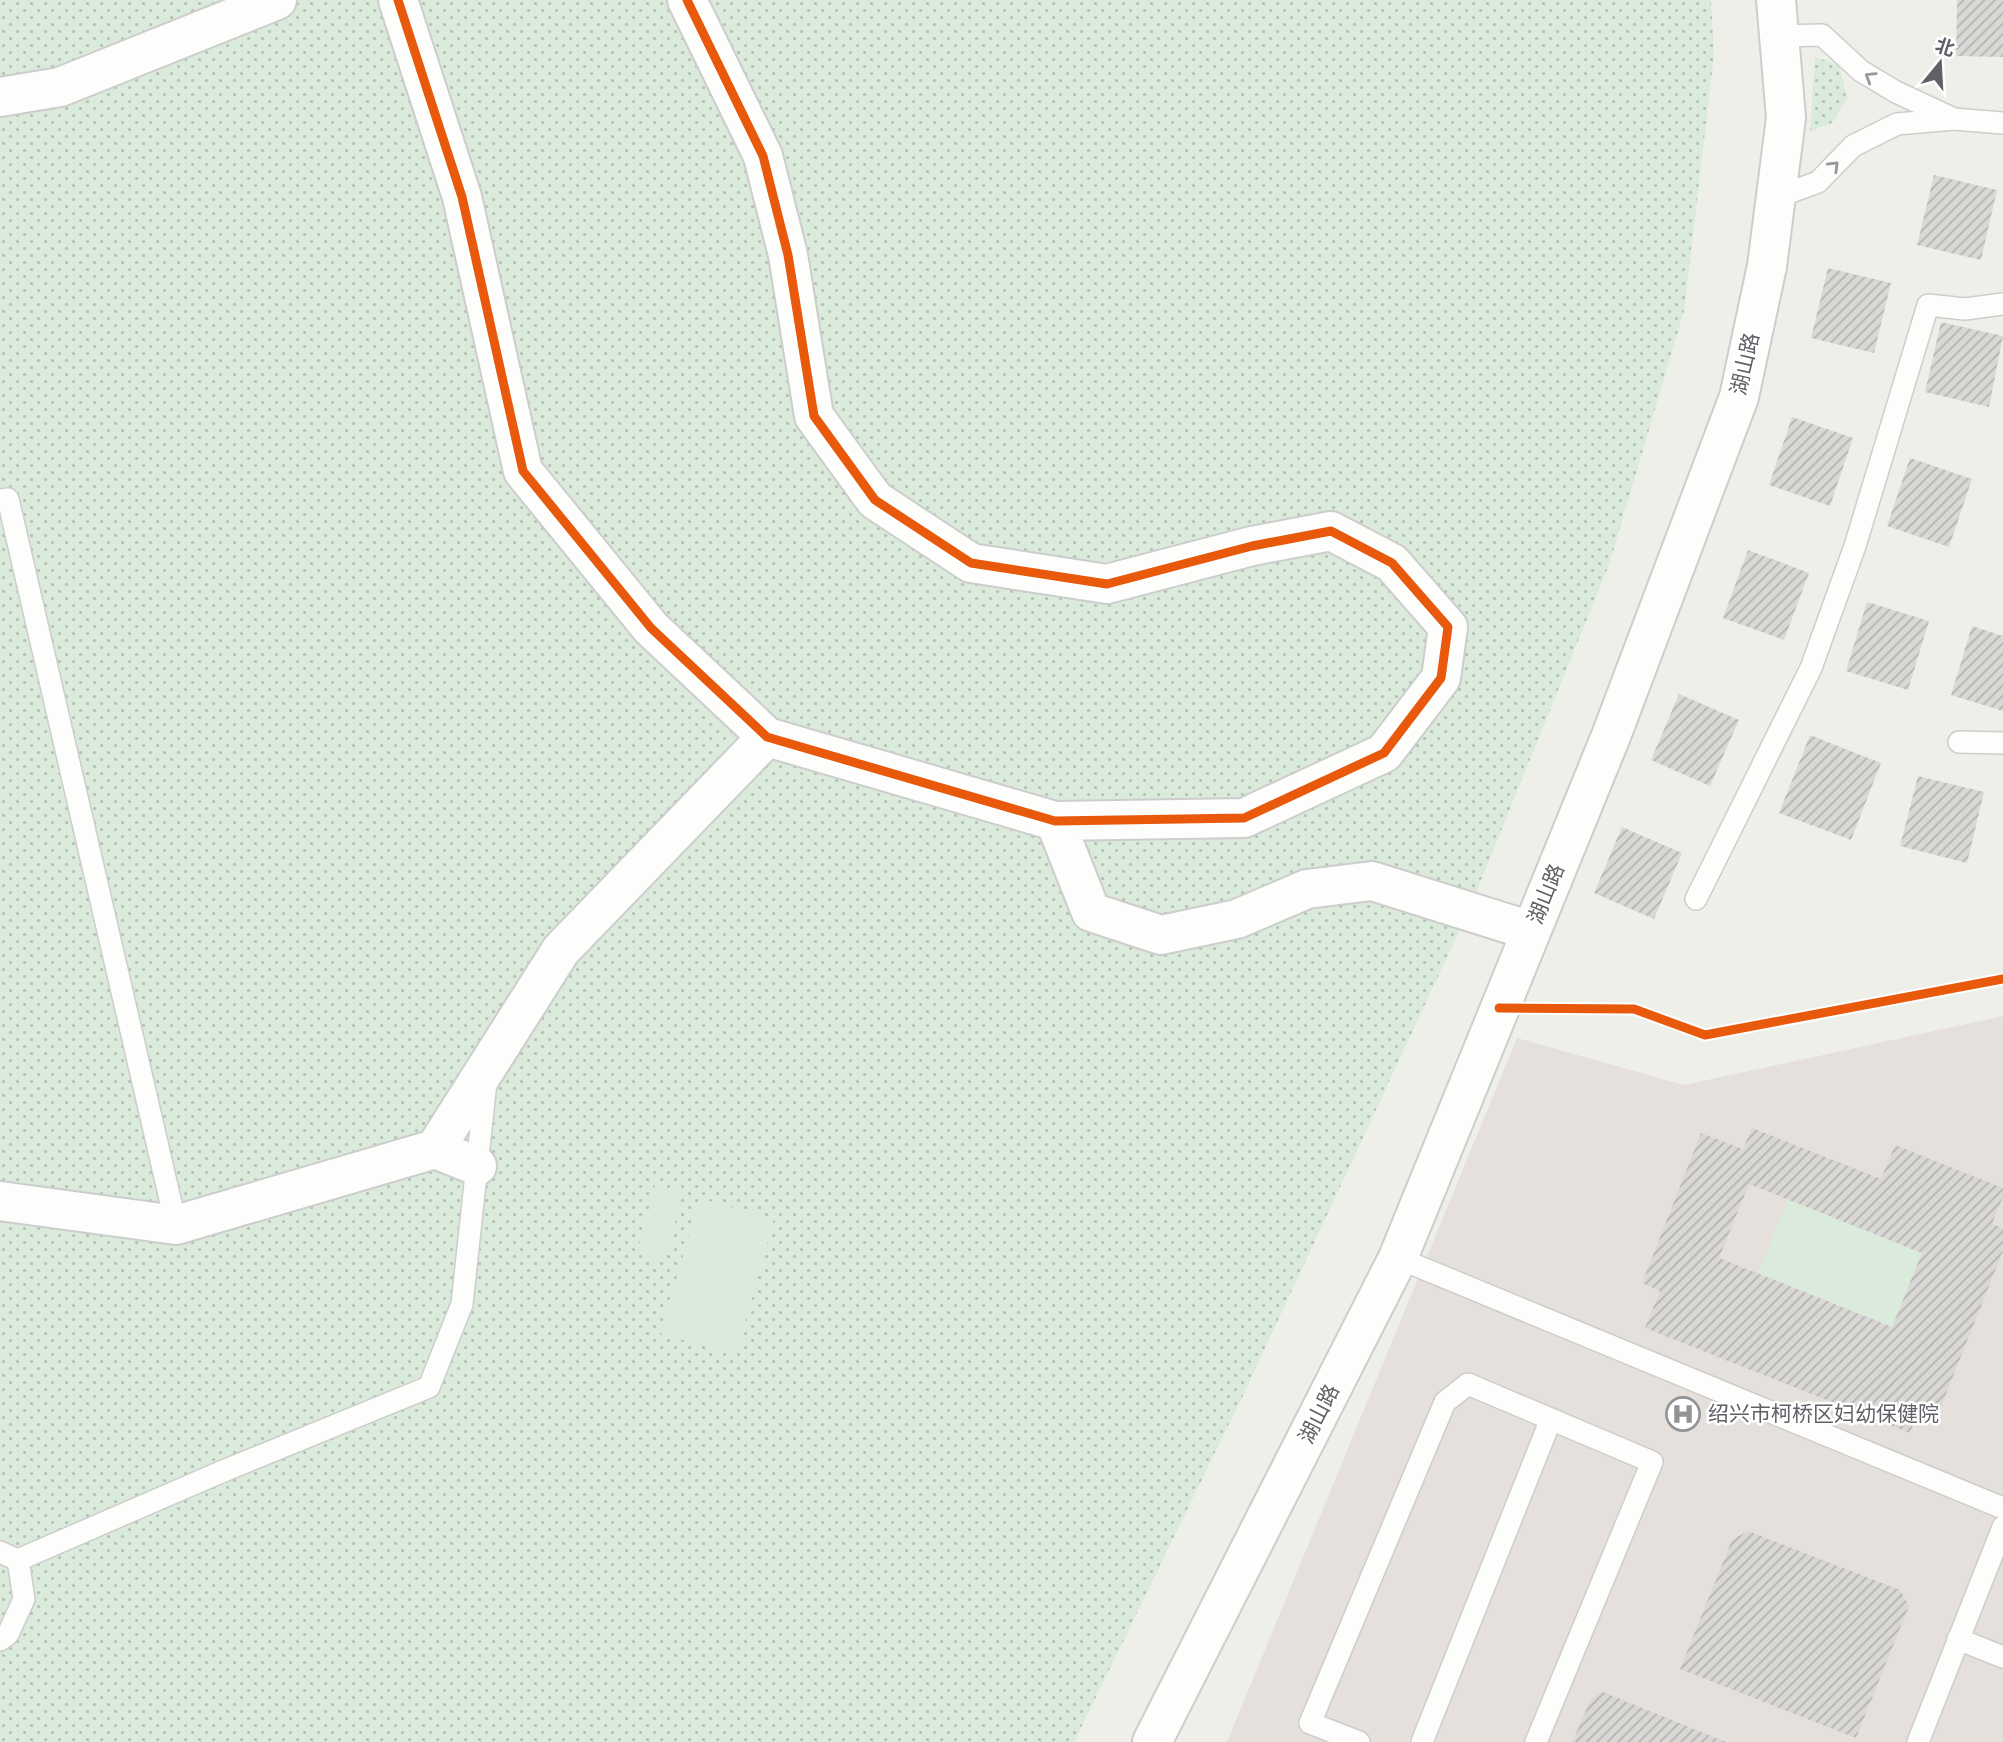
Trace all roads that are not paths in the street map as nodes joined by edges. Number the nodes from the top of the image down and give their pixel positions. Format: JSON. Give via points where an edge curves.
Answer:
{"nodes":[{"id":1,"x":277,"y":0,"type":"edge"},
{"id":2,"x":398,"y":0,"type":"edge"},
{"id":3,"x":687,"y":0,"type":"edge"},
{"id":4,"x":1778,"y":18,"type":"edge"},
{"id":5,"x":0,"y":97,"type":"edge"},
{"id":6,"x":1954,"y":119,"type":"junction"},
{"id":7,"x":2003,"y":122,"type":"edge"},
{"id":8,"x":1775,"y":198,"type":"junction"},
{"id":9,"x":2003,"y":304,"type":"edge"},
{"id":10,"x":0,"y":500,"type":"edge"},
{"id":11,"x":767,"y":737,"type":"junction"},
{"id":12,"x":1959,"y":742,"type":"dead end"},
{"id":13,"x":2003,"y":743,"type":"edge"},
{"id":14,"x":1055,"y":821,"type":"junction"},
{"id":15,"x":1696,"y":899,"type":"dead end"},
{"id":16,"x":1531,"y":931,"type":"junction"},
{"id":17,"x":487,"y":1066,"type":"junction"},
{"id":18,"x":435,"y":1149,"type":"junction"},
{"id":19,"x":477,"y":1166,"type":"junction"},
{"id":20,"x":0,"y":1201,"type":"edge"},
{"id":21,"x":176,"y":1225,"type":"junction"},
{"id":22,"x":1398,"y":1258,"type":"junction"},
{"id":23,"x":1551,"y":1419,"type":"junction"},
{"id":24,"x":2003,"y":1508,"type":"edge"},
{"id":25,"x":2003,"y":1527,"type":"edge"},
{"id":26,"x":9,"y":1556,"type":"edge"},
{"id":27,"x":1958,"y":1639,"type":"junction"},
{"id":28,"x":0,"y":1640,"type":"edge"},
{"id":29,"x":2003,"y":1657,"type":"edge"},
{"id":30,"x":1152,"y":1742,"type":"edge"},
{"id":31,"x":1359,"y":1742,"type":"edge"},
{"id":32,"x":1422,"y":1742,"type":"edge"},
{"id":33,"x":1536,"y":1742,"type":"edge"},
{"id":34,"x":1917,"y":1742,"type":"edge"}],
"edges":[{"from":1,"to":5,"type":"street","via":[[60,88]]},
{"from":2,"to":11,"type":"street","via":[[463,197],[523,471],[651,628]]},
{"from":3,"to":14,"type":"street","via":[[763,156],[788,255],[814,416],[874,500],[971,563],[1107,584],[1252,546],[1331,531],[1392,563],[1448,627],[1441,678],[1384,753],[1244,818]]},
{"from":6,"to":4,"type":"lane","one_way":true,"via":[[1861,71],[1822,35]]},
{"from":4,"to":8,"type":"street","name":"湖山路","via":[[1786,118]]},
{"from":6,"to":7,"type":"lane"},
{"from":8,"to":6,"type":"lane","one_way":true,"via":[[1818,182],[1853,146],[1897,124]]},
{"from":8,"to":16,"type":"street","name":"湖山路","via":[[1767,266],[1739,397],[1611,736]]},
{"from":9,"to":15,"type":"lane","via":[[1965,309],[1928,305],[1855,546],[1811,668]]},
{"from":10,"to":21,"type":"lane","via":[[8,499]]},
{"from":11,"to":14,"type":"street"},
{"from":11,"to":17,"type":"street","via":[[561,950]]},
{"from":12,"to":13,"type":"lane"},
{"from":14,"to":16,"type":"street","via":[[1090,912],[1161,935],[1237,919],[1307,889],[1372,881]]},
{"from":16,"to":22,"type":"street","name":"湖山路"},
{"from":17,"to":18,"type":"street"},
{"from":17,"to":19,"type":"lane"},
{"from":18,"to":19,"type":"street"},
{"from":18,"to":21,"type":"street"},
{"from":19,"to":26,"type":"lane","via":[[462,1304],[429,1387]]},
{"from":20,"to":21,"type":"street"},
{"from":22,"to":24,"type":"lane"},
{"from":22,"to":30,"type":"street","name":"湖山路"},
{"from":23,"to":31,"type":"lane","via":[[1468,1384],[1445,1402],[1310,1723]]},
{"from":23,"to":32,"type":"lane"},
{"from":23,"to":33,"type":"lane","via":[[1652,1462]]},
{"from":25,"to":27,"type":"lane"},
{"from":26,"to":28,"type":"lane","via":[[24,1599],[8,1634]]},
{"from":27,"to":29,"type":"lane"},
{"from":27,"to":34,"type":"lane"}]}
